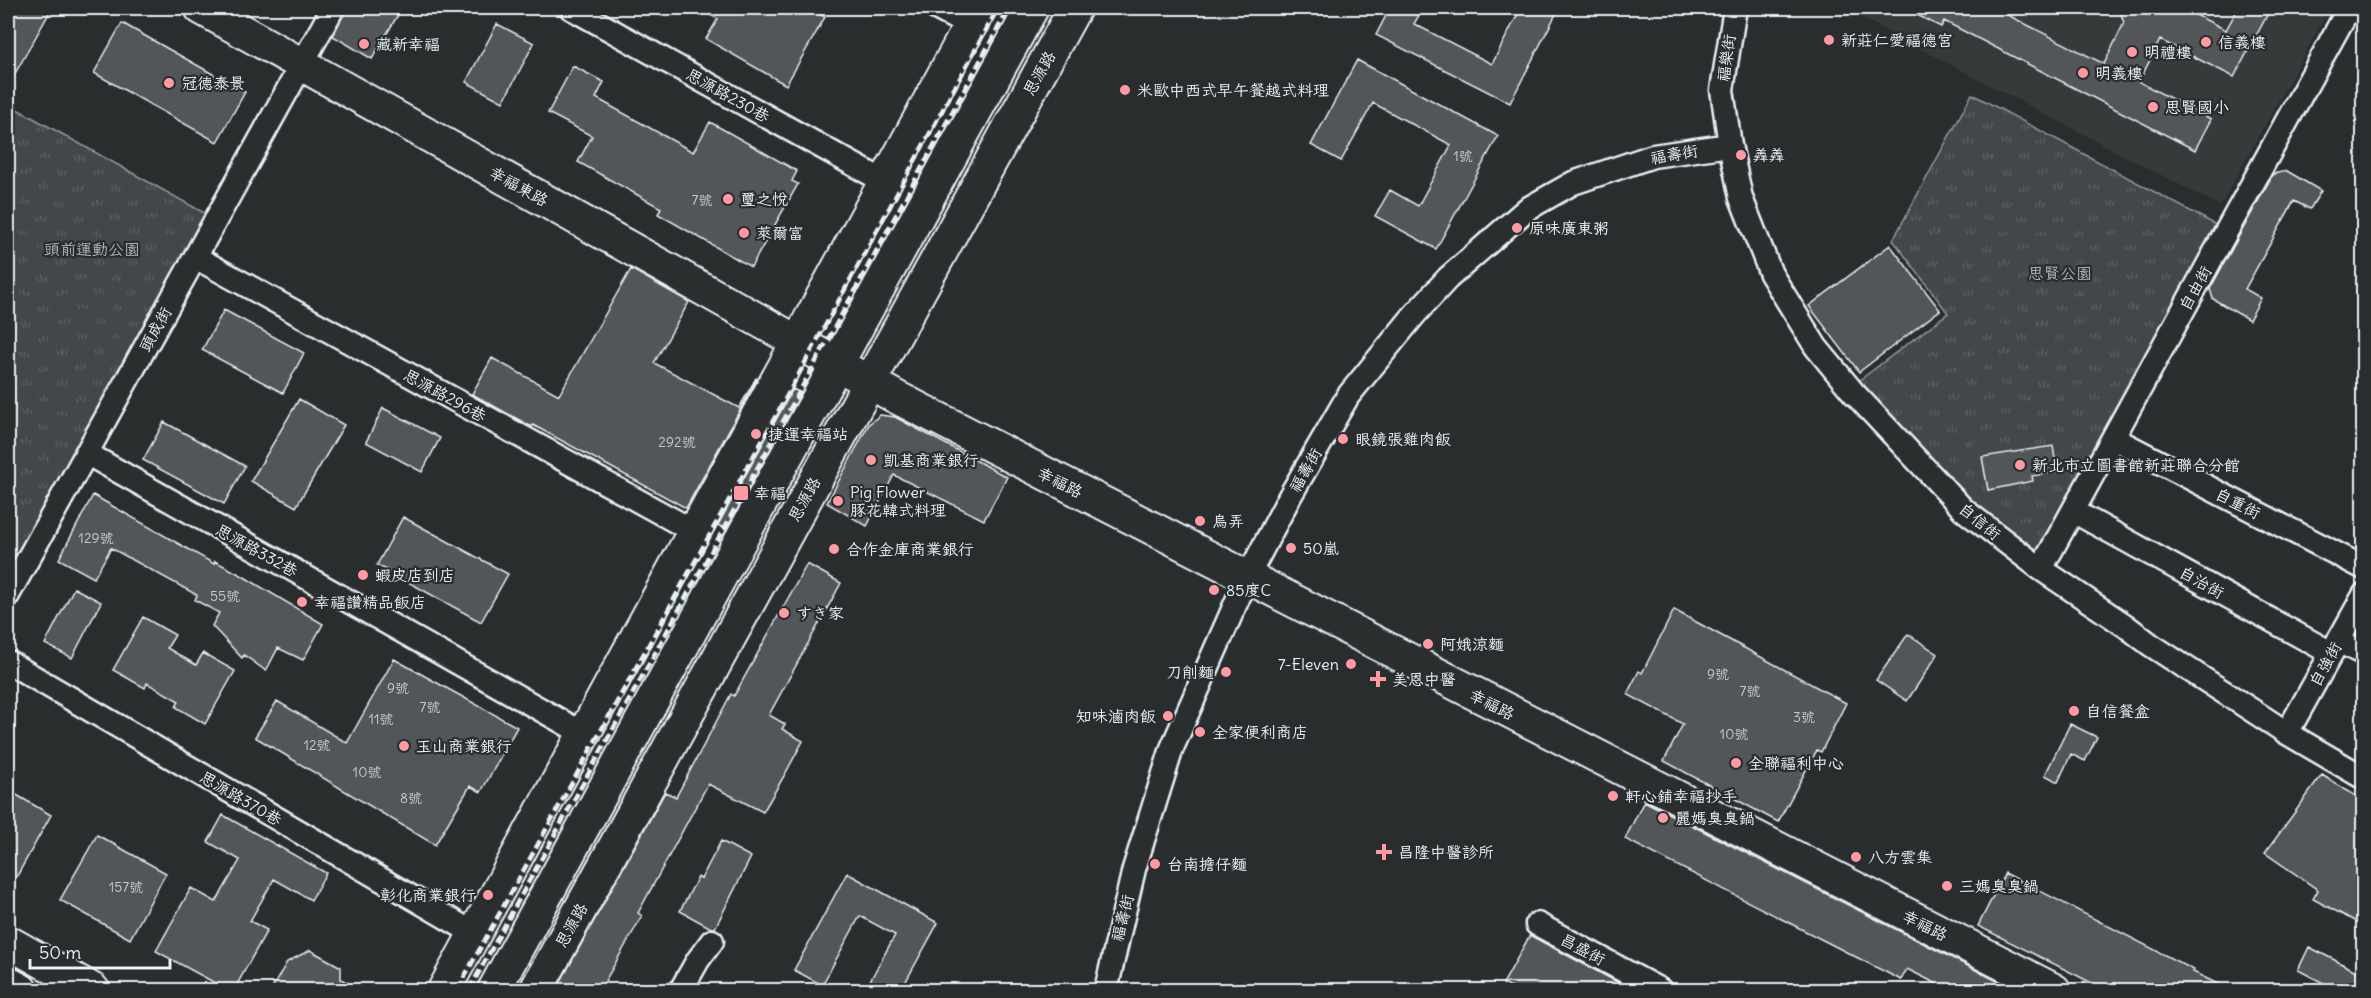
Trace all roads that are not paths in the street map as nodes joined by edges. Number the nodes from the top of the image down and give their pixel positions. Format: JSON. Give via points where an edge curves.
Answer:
{"nodes":[{"id":1,"x":201,"y":8,"type":"edge"},
{"id":2,"x":333,"y":8,"type":"edge"},
{"id":3,"x":571,"y":8,"type":"edge"},
{"id":4,"x":936,"y":8,"type":"edge"},
{"id":5,"x":1032,"y":8,"type":"edge"},
{"id":6,"x":1075,"y":8,"type":"edge"},
{"id":7,"x":1735,"y":8,"type":"edge"},
{"id":8,"x":2349,"y":8,"type":"edge"},
{"id":9,"x":975,"y":17,"type":"edge"},
{"id":10,"x":302,"y":64,"type":"junction"},
{"id":11,"x":1730,"y":145,"type":"junction"},
{"id":12,"x":885,"y":182,"type":"junction"},
{"id":13,"x":195,"y":257,"type":"junction"},
{"id":14,"x":798,"y":344,"type":"junction"},
{"id":15,"x":836,"y":365,"type":"junction"},
{"id":16,"x":868,"y":382,"type":"junction"},
{"id":17,"x":2113,"y":438,"type":"junction"},
{"id":18,"x":86,"y":453,"type":"junction"},
{"id":19,"x":2073,"y":512,"type":"junction"},
{"id":20,"x":695,"y":532,"type":"junction"},
{"id":21,"x":2364,"y":568,"type":"edge"},
{"id":22,"x":2041,"y":569,"type":"junction"},
{"id":23,"x":1247,"y":578,"type":"junction"},
{"id":24,"x":8,"y":595,"type":"edge"},
{"id":25,"x":2364,"y":595,"type":"edge"},
{"id":26,"x":2335,"y":647,"type":"junction"},
{"id":27,"x":2364,"y":654,"type":"edge"},
{"id":28,"x":8,"y":662,"type":"edge"},
{"id":29,"x":2288,"y":733,"type":"junction"},
{"id":30,"x":584,"y":734,"type":"junction"},
{"id":31,"x":2364,"y":778,"type":"edge"},
{"id":32,"x":1537,"y":924,"type":"dead end"},
{"id":33,"x":475,"y":934,"type":"junction"},
{"id":34,"x":712,"y":941,"type":"dead end"},
{"id":35,"x":8,"y":942,"type":"edge"},
{"id":36,"x":8,"y":983,"type":"edge"},
{"id":37,"x":21,"y":990,"type":"edge"},
{"id":38,"x":93,"y":990,"type":"edge"},
{"id":39,"x":444,"y":990,"type":"edge"},
{"id":40,"x":494,"y":990,"type":"edge"},
{"id":41,"x":536,"y":990,"type":"edge"},
{"id":42,"x":681,"y":990,"type":"edge"},
{"id":43,"x":1106,"y":990,"type":"edge"},
{"id":44,"x":1660,"y":990,"type":"edge"},
{"id":45,"x":2054,"y":990,"type":"edge"}],
"edges":[{"from":1,"to":10,"type":"main road","name":"幸福東路"},
{"from":2,"to":10,"type":"street","name":"頭成街"},
{"from":3,"to":12,"type":"street","name":"思源路230巷"},
{"from":4,"to":9,"type":"street"},
{"from":5,"to":15,"type":"main road"},
{"from":6,"to":16,"type":"main road","name":"思源路"},
{"from":7,"to":11,"type":"street","name":"福樂街","via":[[1722,90]]},
{"from":8,"to":17,"type":"street","name":"自由街"},
{"from":9,"to":12,"type":"main road"},
{"from":10,"to":13,"type":"street","name":"頭成街"},
{"from":10,"to":14,"type":"main road","name":"幸福東路"},
{"from":11,"to":22,"type":"street","name":"自信街","via":[[1741,198],[1771,274],[1816,347],[1964,510]]},
{"from":11,"to":23,"type":"street","name":"福壽街","via":[[1653,156],[1573,183],[1527,209],[1456,270],[1348,396]]},
{"from":12,"to":14,"type":"main road"},
{"from":13,"to":18,"type":"street","name":"頭成街"},
{"from":13,"to":20,"type":"street","name":"思源路296巷"},
{"from":14,"to":15,"type":"main road","name":"幸福東路"},
{"from":14,"to":20,"type":"main road"},
{"from":15,"to":16,"type":"main road","name":"幸福路"},
{"from":15,"to":40,"type":"main road"},
{"from":16,"to":23,"type":"main road","name":"幸福路"},
{"from":16,"to":41,"type":"main road","name":"思源路"},
{"from":17,"to":19,"type":"street","name":"自由街"},
{"from":17,"to":21,"type":"street","name":"自重街"},
{"from":18,"to":24,"type":"street","name":"頭成街"},
{"from":18,"to":30,"type":"street","name":"思源路332巷"},
{"from":19,"to":22,"type":"street","name":"自由街"},
{"from":19,"to":26,"type":"street","name":"自治街"},
{"from":20,"to":30,"type":"main road"},
{"from":22,"to":29,"type":"street","name":"自信街"},
{"from":23,"to":43,"type":"street","name":"福壽街","via":[[1172,748],[1134,869]]},
{"from":23,"to":45,"type":"main road","name":"幸福路"},
{"from":25,"to":26,"type":"street","name":"自強街"},
{"from":26,"to":27,"type":"street","name":"自治街"},
{"from":26,"to":29,"type":"street","name":"自強街"},
{"from":28,"to":33,"type":"street","name":"思源路370巷"},
{"from":29,"to":31,"type":"street","name":"自信街"},
{"from":30,"to":33,"type":"main road"},
{"from":32,"to":44,"type":"street","name":"昌盛街"},
{"from":33,"to":39,"type":"main road"},
{"from":34,"to":42,"type":"street"},
{"from":35,"to":38,"type":"main road"},
{"from":36,"to":37,"type":"main road"}]}
